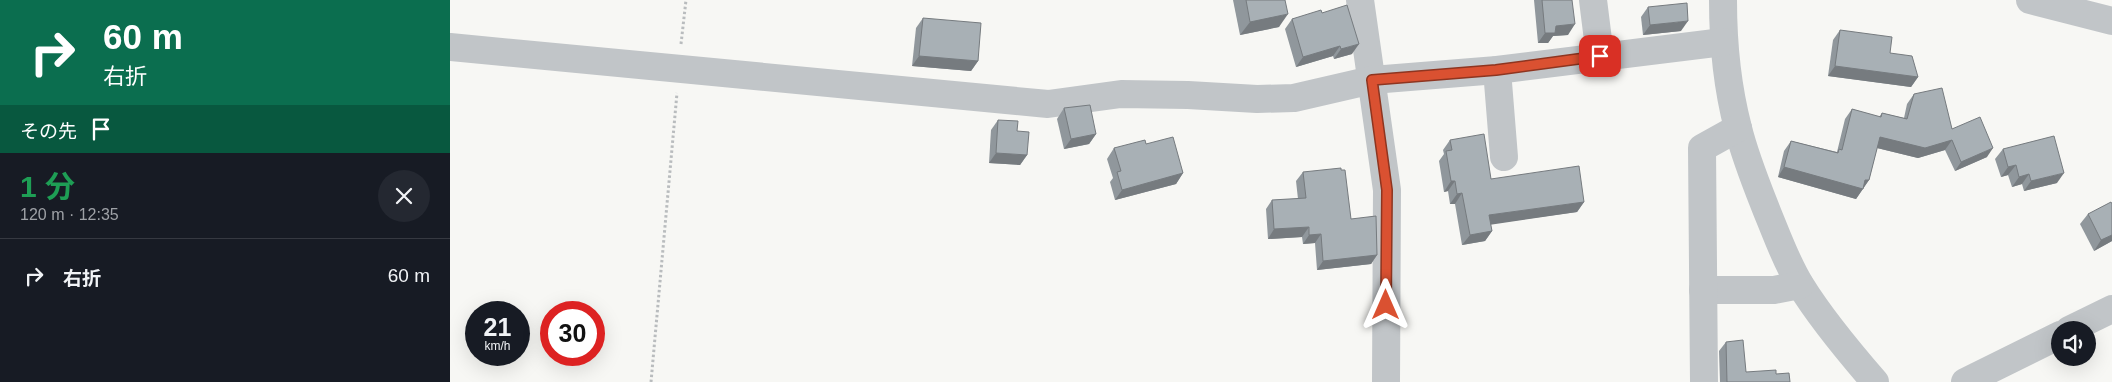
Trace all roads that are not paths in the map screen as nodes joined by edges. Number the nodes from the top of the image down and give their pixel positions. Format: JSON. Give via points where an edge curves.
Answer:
{"nodes":[{"id":1,"x":1360,"y":0,"type":"edge"},
{"id":2,"x":1593,"y":0,"type":"edge"},
{"id":3,"x":1723,"y":0,"type":"edge"},
{"id":4,"x":2030,"y":0,"type":"edge"},
{"id":5,"x":2112,"y":21,"type":"edge"},
{"id":6,"x":1723,"y":42,"type":"junction"},
{"id":7,"x":450,"y":47,"type":"edge"},
{"id":8,"x":1600,"y":56,"type":"junction"},
{"id":9,"x":1496,"y":70,"type":"junction"},
{"id":10,"x":1372,"y":80,"type":"junction"},
{"id":11,"x":1738,"y":128,"type":"junction"},
{"id":12,"x":1504,"y":157,"type":"dead end"},
{"id":13,"x":1800,"y":285,"type":"junction"},
{"id":14,"x":1703,"y":290,"type":"junction"},
{"id":15,"x":2112,"y":309,"type":"edge"},
{"id":16,"x":2087,"y":321,"type":"edge"},
{"id":17,"x":2051,"y":339,"type":"edge"},
{"id":18,"x":1386,"y":382,"type":"edge"},
{"id":19,"x":1704,"y":382,"type":"edge"},
{"id":20,"x":1875,"y":382,"type":"edge"},
{"id":21,"x":1965,"y":382,"type":"edge"}],
"edges":[{"from":1,"to":10,"type":"street"},
{"from":2,"to":8,"type":"street"},
{"from":3,"to":6,"type":"street"},
{"from":4,"to":5,"type":"street"},
{"from":6,"to":8,"type":"street"},
{"from":6,"to":11,"type":"street"},
{"from":7,"to":10,"type":"street","via":[[1048,104],[1120,94],[1294,98]]},
{"from":8,"to":9,"type":"street"},
{"from":9,"to":10,"type":"street"},
{"from":9,"to":12,"type":"street"},
{"from":10,"to":18,"type":"street","via":[[1387,190]]},
{"from":11,"to":13,"type":"street","via":[[1758,190]]},
{"from":11,"to":14,"type":"street","via":[[1702,148]]},
{"from":13,"to":14,"type":"street","via":[[1774,290]]},
{"from":13,"to":20,"type":"street"},
{"from":14,"to":19,"type":"street"},
{"from":15,"to":16,"type":"street"},
{"from":17,"to":21,"type":"street"}]}
